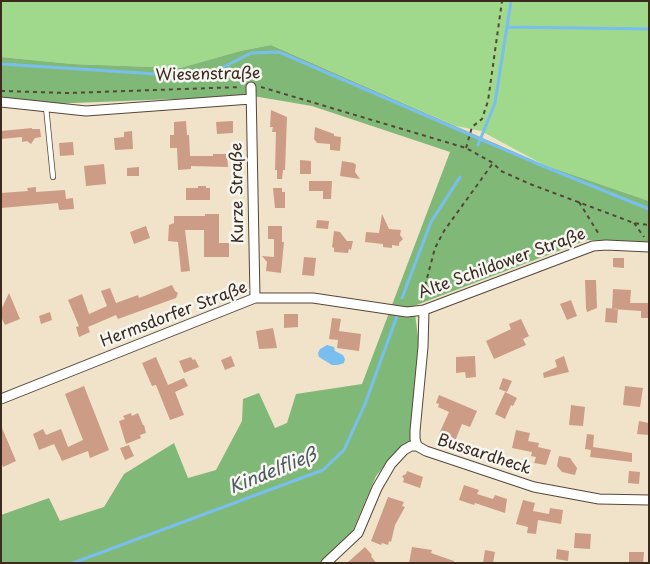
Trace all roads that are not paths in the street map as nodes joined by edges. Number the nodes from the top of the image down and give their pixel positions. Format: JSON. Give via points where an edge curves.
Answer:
{"nodes":[{"id":1,"x":251,"y":87,"type":"road end"},
{"id":2,"x":251,"y":99,"type":"junction"},
{"id":3,"x":1,"y":102,"type":"edge"},
{"id":4,"x":46,"y":107,"type":"junction"},
{"id":5,"x":53,"y":177,"type":"dead end"},
{"id":6,"x":649,"y":246,"type":"edge"},
{"id":7,"x":255,"y":298,"type":"junction"},
{"id":8,"x":422,"y":309,"type":"junction"},
{"id":9,"x":392,"y":310,"type":"joint"},
{"id":10,"x":1,"y":399,"type":"edge"},
{"id":11,"x":417,"y":446,"type":"junction"},
{"id":12,"x":649,"y":500,"type":"edge"},
{"id":13,"x":326,"y":563,"type":"edge"}],
"edges":[{"from":1,"to":2,"type":"street","name":"Kurze Straße"},
{"from":2,"to":4,"type":"street","name":"Wiesenstraße","via":[[86,111]]},
{"from":2,"to":7,"type":"street","name":"Kurze Straße"},
{"from":3,"to":4,"type":"street","name":"Wiesenstraße"},
{"from":4,"to":5,"type":"lane"},
{"from":6,"to":8,"type":"street","name":"Alte Schildower Straße","via":[[593,246]]},
{"from":7,"to":9,"type":"street","name":"Hermsdorfer Straße","via":[[313,298]]},
{"from":7,"to":10,"type":"street","name":"Hermsdorfer Straße"},
{"from":8,"to":9,"type":"street","name":"Alte Schildower Straße"},
{"from":8,"to":11,"type":"street","name":"Bussardheck","via":[[423,347],[415,431]]},
{"from":11,"to":12,"type":"street","name":"Bussardheck","via":[[534,487],[600,499]]},
{"from":11,"to":13,"type":"street","via":[[404,450],[391,464],[358,533]]}]}
